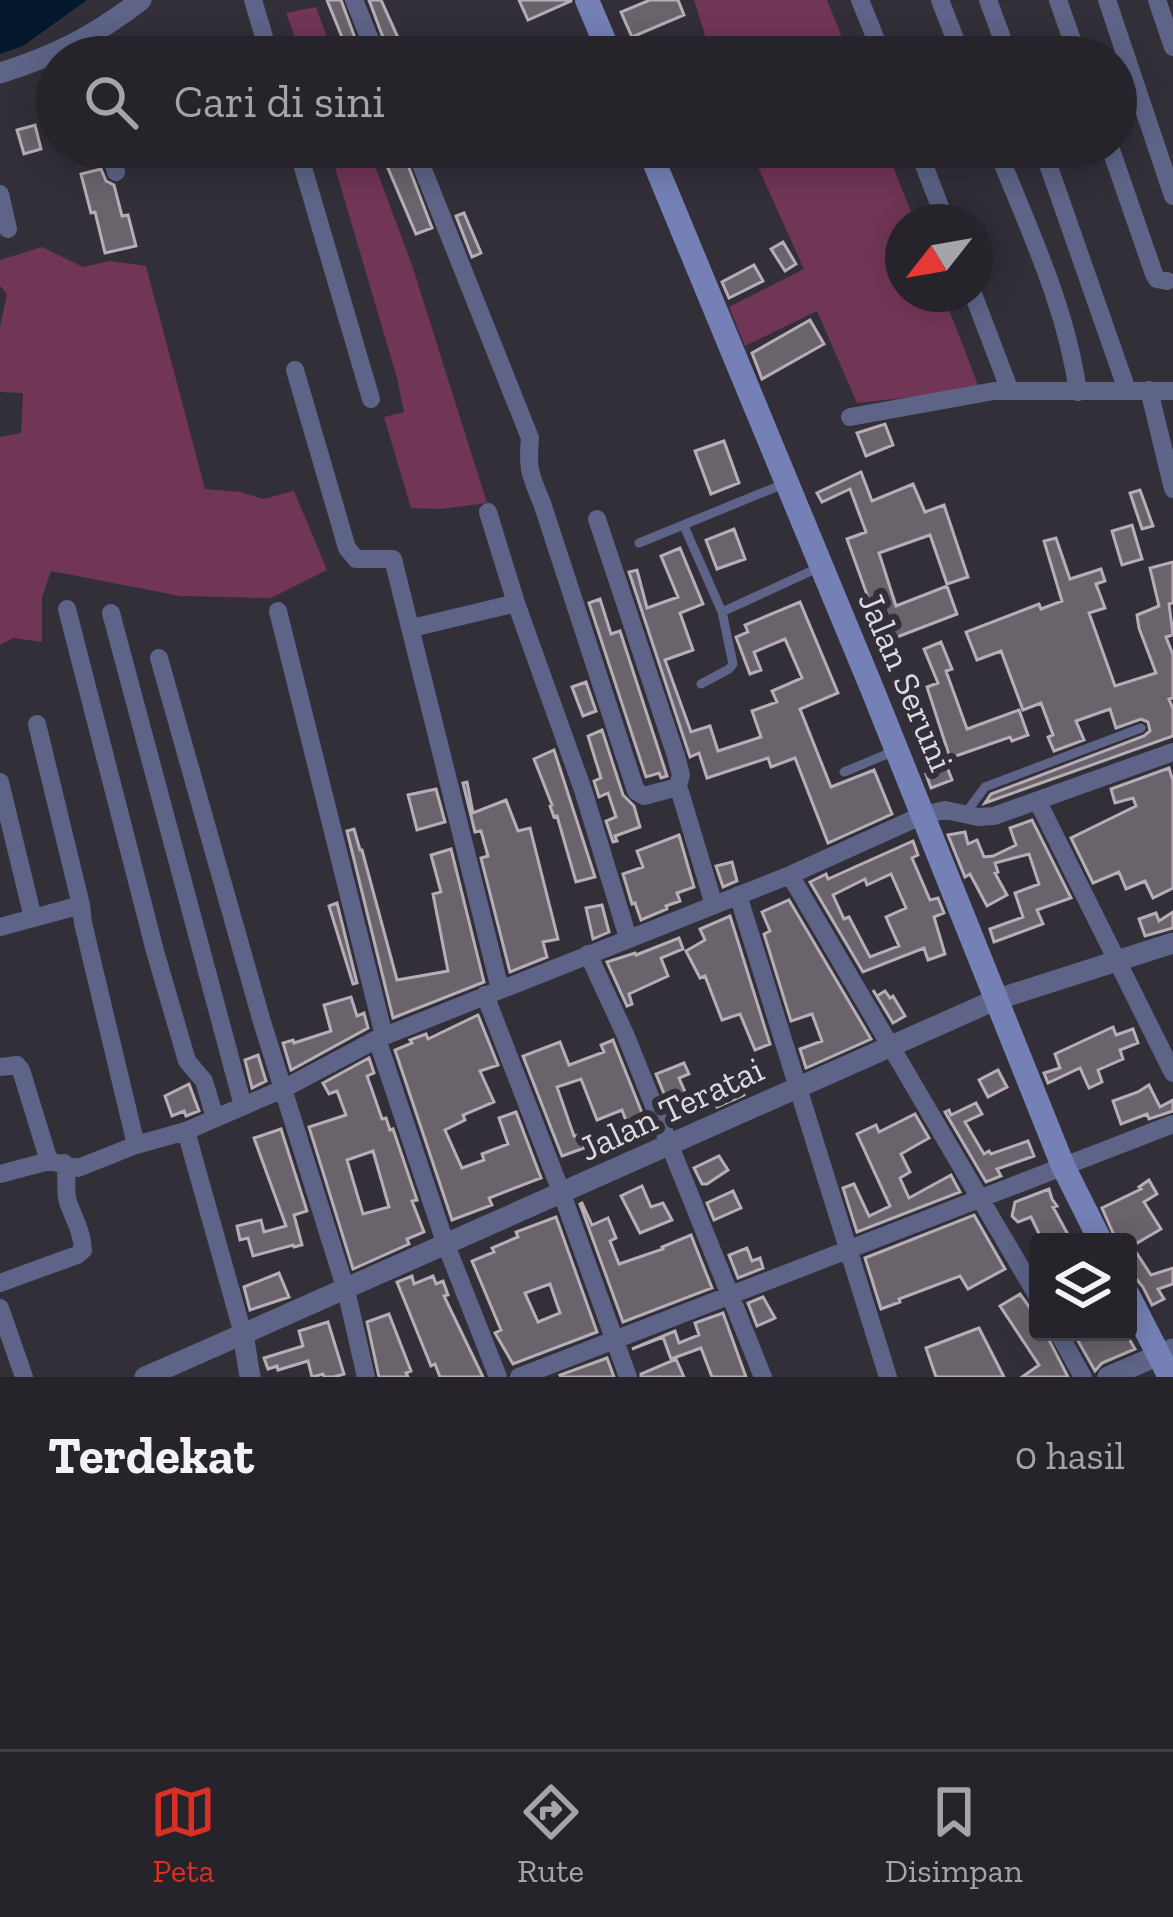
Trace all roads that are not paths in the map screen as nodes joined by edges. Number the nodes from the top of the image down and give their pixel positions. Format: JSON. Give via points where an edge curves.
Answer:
{"nodes":[{"id":1,"x":141,"y":0,"type":"edge"},
{"id":2,"x":254,"y":0,"type":"edge"},
{"id":3,"x":354,"y":0,"type":"edge"},
{"id":4,"x":587,"y":0,"type":"edge"},
{"id":5,"x":860,"y":0,"type":"edge"},
{"id":6,"x":940,"y":0,"type":"edge"},
{"id":7,"x":988,"y":0,"type":"edge"},
{"id":8,"x":1058,"y":0,"type":"edge"},
{"id":9,"x":1107,"y":0,"type":"edge"},
{"id":10,"x":1157,"y":0,"type":"edge"},
{"id":11,"x":100,"y":36,"type":"edge"},
{"id":12,"x":264,"y":36,"type":"edge"},
{"id":13,"x":369,"y":36,"type":"edge"},
{"id":14,"x":602,"y":36,"type":"edge"},
{"id":15,"x":875,"y":36,"type":"edge"},
{"id":16,"x":954,"y":36,"type":"edge"},
{"id":17,"x":1001,"y":36,"type":"edge"},
{"id":18,"x":1071,"y":36,"type":"edge"},
{"id":19,"x":1119,"y":36,"type":"edge"},
{"id":20,"x":1173,"y":47,"type":"edge"},
{"id":21,"x":36,"y":63,"type":"edge"},
{"id":22,"x":0,"y":73,"type":"edge"},
{"id":23,"x":1137,"y":89,"type":"edge"},
{"id":24,"x":115,"y":168,"type":"edge"},
{"id":25,"x":303,"y":168,"type":"edge"},
{"id":26,"x":422,"y":168,"type":"edge"},
{"id":27,"x":656,"y":168,"type":"edge"},
{"id":28,"x":925,"y":168,"type":"edge"},
{"id":29,"x":1004,"y":168,"type":"edge"},
{"id":30,"x":1049,"y":168,"type":"edge"},
{"id":31,"x":1117,"y":168,"type":"edge"},
{"id":32,"x":116,"y":172,"type":"dead end"},
{"id":33,"x":0,"y":194,"type":"edge"},
{"id":34,"x":1173,"y":196,"type":"edge"},
{"id":35,"x":939,"y":204,"type":"edge"},
{"id":36,"x":8,"y":229,"type":"dead end"},
{"id":37,"x":1170,"y":280,"type":"edge"},
{"id":38,"x":1173,"y":304,"type":"edge"},
{"id":39,"x":980,"y":312,"type":"edge"},
{"id":40,"x":296,"y":370,"type":"dead end"},
{"id":41,"x":1127,"y":390,"type":"junction"},
{"id":42,"x":1149,"y":390,"type":"junction"},
{"id":43,"x":1010,"y":391,"type":"junction"},
{"id":44,"x":1078,"y":392,"type":"junction"},
{"id":45,"x":1173,"y":392,"type":"edge"},
{"id":46,"x":371,"y":399,"type":"dead end"},
{"id":47,"x":850,"y":417,"type":"dead end"},
{"id":48,"x":776,"y":483,"type":"junction"},
{"id":49,"x":1173,"y":489,"type":"edge"},
{"id":50,"x":488,"y":512,"type":"dead end"},
{"id":51,"x":597,"y":519,"type":"dead end"},
{"id":52,"x":684,"y":526,"type":"junction"},
{"id":53,"x":639,"y":543,"type":"dead end"},
{"id":54,"x":807,"y":572,"type":"junction"},
{"id":55,"x":516,"y":603,"type":"junction"},
{"id":56,"x":67,"y":609,"type":"dead end"},
{"id":57,"x":278,"y":611,"type":"dead end"},
{"id":58,"x":722,"y":612,"type":"junction"},
{"id":59,"x":111,"y":613,"type":"dead end"},
{"id":60,"x":412,"y":628,"type":"junction"},
{"id":61,"x":159,"y":658,"type":"dead end"},
{"id":62,"x":700,"y":684,"type":"dead end"},
{"id":63,"x":37,"y":724,"type":"dead end"},
{"id":64,"x":1142,"y":728,"type":"dead end"},
{"id":65,"x":884,"y":756,"type":"junction"},
{"id":66,"x":1171,"y":758,"type":"edge"},
{"id":67,"x":844,"y":772,"type":"dead end"},
{"id":68,"x":0,"y":782,"type":"edge"},
{"id":69,"x":677,"y":789,"type":"junction"},
{"id":70,"x":1039,"y":802,"type":"junction"},
{"id":71,"x":965,"y":814,"type":"junction"},
{"id":72,"x":923,"y":815,"type":"junction"},
{"id":73,"x":790,"y":875,"type":"junction"},
{"id":74,"x":738,"y":895,"type":"junction"},
{"id":75,"x":81,"y":904,"type":"junction"},
{"id":76,"x":715,"y":904,"type":"junction"},
{"id":77,"x":33,"y":918,"type":"junction"},
{"id":78,"x":0,"y":927,"type":"edge"},
{"id":79,"x":628,"y":938,"type":"junction"},
{"id":80,"x":1173,"y":943,"type":"edge"},
{"id":81,"x":587,"y":954,"type":"junction"},
{"id":82,"x":1118,"y":961,"type":"junction"},
{"id":83,"x":492,"y":992,"type":"junction"},
{"id":84,"x":994,"y":1000,"type":"junction"},
{"id":85,"x":380,"y":1037,"type":"junction"},
{"id":86,"x":892,"y":1046,"type":"junction"},
{"id":87,"x":0,"y":1067,"type":"edge"},
{"id":88,"x":1173,"y":1073,"type":"edge"},
{"id":89,"x":798,"y":1086,"type":"junction"},
{"id":90,"x":285,"y":1088,"type":"junction"},
{"id":91,"x":243,"y":1106,"type":"junction"},
{"id":92,"x":215,"y":1118,"type":"junction"},
{"id":93,"x":1173,"y":1124,"type":"edge"},
{"id":94,"x":186,"y":1131,"type":"junction"},
{"id":95,"x":136,"y":1145,"type":"junction"},
{"id":96,"x":670,"y":1145,"type":"junction"},
{"id":97,"x":56,"y":1162,"type":"junction"},
{"id":98,"x":1063,"y":1166,"type":"junction"},
{"id":99,"x":0,"y":1174,"type":"edge"},
{"id":100,"x":562,"y":1194,"type":"junction"},
{"id":101,"x":982,"y":1198,"type":"junction"},
{"id":102,"x":1096,"y":1233,"type":"edge"},
{"id":103,"x":446,"y":1245,"type":"junction"},
{"id":104,"x":847,"y":1249,"type":"junction"},
{"id":105,"x":1029,"y":1281,"type":"edge"},
{"id":106,"x":0,"y":1282,"type":"edge"},
{"id":107,"x":346,"y":1290,"type":"junction"},
{"id":108,"x":730,"y":1295,"type":"junction"},
{"id":109,"x":0,"y":1308,"type":"edge"},
{"id":110,"x":1137,"y":1310,"type":"edge"},
{"id":111,"x":244,"y":1334,"type":"junction"},
{"id":112,"x":613,"y":1341,"type":"junction"},
{"id":113,"x":1063,"y":1341,"type":"edge"},
{"id":114,"x":1167,"y":1360,"type":"edge"},
{"id":115,"x":24,"y":1377,"type":"edge"},
{"id":116,"x":145,"y":1377,"type":"edge"},
{"id":117,"x":250,"y":1377,"type":"edge"},
{"id":118,"x":366,"y":1377,"type":"edge"},
{"id":119,"x":498,"y":1377,"type":"edge"},
{"id":120,"x":519,"y":1377,"type":"edge"},
{"id":121,"x":628,"y":1377,"type":"edge"},
{"id":122,"x":764,"y":1377,"type":"edge"},
{"id":123,"x":888,"y":1377,"type":"edge"},
{"id":124,"x":1083,"y":1377,"type":"edge"},
{"id":125,"x":1108,"y":1377,"type":"edge"}],
"edges":[{"from":1,"to":11,"type":"street"},
{"from":2,"to":12,"type":"street"},
{"from":3,"to":13,"type":"street"},
{"from":4,"to":14,"type":"main road"},
{"from":5,"to":15,"type":"street"},
{"from":6,"to":16,"type":"street"},
{"from":7,"to":17,"type":"street"},
{"from":8,"to":18,"type":"street"},
{"from":9,"to":19,"type":"street"},
{"from":10,"to":20,"type":"street"},
{"from":21,"to":22,"type":"street"},
{"from":23,"to":34,"type":"street"},
{"from":24,"to":32,"type":"street"},
{"from":25,"to":46,"type":"street"},
{"from":26,"to":69,"type":"street","via":[[530,438],[528,469],[636,791]]},
{"from":27,"to":48,"type":"main road","name":"Jalan Seruni"},
{"from":28,"to":35,"type":"street"},
{"from":29,"to":44,"type":"street","via":[[1058,303]]},
{"from":30,"to":41,"type":"street"},
{"from":31,"to":37,"type":"street","via":[[1154,274]]},
{"from":33,"to":36,"type":"street"},
{"from":37,"to":38,"type":"street"},
{"from":39,"to":43,"type":"street"},
{"from":40,"to":60,"type":"street","via":[[347,548],[356,560],[392,558]]},
{"from":41,"to":42,"type":"street"},
{"from":41,"to":44,"type":"street"},
{"from":42,"to":45,"type":"street"},
{"from":42,"to":49,"type":"street"},
{"from":43,"to":44,"type":"street"},
{"from":43,"to":47,"type":"street"},
{"from":48,"to":52,"type":"lane"},
{"from":48,"to":54,"type":"main road","name":"Jalan Seruni"},
{"from":50,"to":55,"type":"street"},
{"from":51,"to":69,"type":"street","via":[[676,757]]},
{"from":52,"to":53,"type":"lane"},
{"from":52,"to":58,"type":"lane"},
{"from":54,"to":58,"type":"lane"},
{"from":54,"to":65,"type":"main road","name":"Jalan Seruni"},
{"from":55,"to":60,"type":"street"},
{"from":55,"to":79,"type":"street"},
{"from":56,"to":92,"type":"street","via":[[161,973],[187,1061],[204,1081]]},
{"from":57,"to":85,"type":"street"},
{"from":58,"to":62,"type":"lane","via":[[733,664]]},
{"from":59,"to":91,"type":"street"},
{"from":60,"to":83,"type":"street"},
{"from":61,"to":90,"type":"street"},
{"from":63,"to":75,"type":"street"},
{"from":64,"to":71,"type":"lane","via":[[985,787]]},
{"from":65,"to":67,"type":"lane"},
{"from":65,"to":72,"type":"main road","name":"Jalan Seruni"},
{"from":66,"to":70,"type":"street"},
{"from":68,"to":77,"type":"street"},
{"from":69,"to":76,"type":"street"},
{"from":70,"to":71,"type":"street","via":[[991,817]]},
{"from":70,"to":82,"type":"street"},
{"from":71,"to":72,"type":"street"},
{"from":72,"to":73,"type":"street"},
{"from":72,"to":84,"type":"main road","name":"Jalan Seruni"},
{"from":73,"to":74,"type":"street"},
{"from":73,"to":86,"type":"street"},
{"from":74,"to":76,"type":"street"},
{"from":74,"to":89,"type":"street"},
{"from":75,"to":77,"type":"street"},
{"from":75,"to":95,"type":"street"},
{"from":76,"to":79,"type":"street"},
{"from":77,"to":78,"type":"street"},
{"from":79,"to":81,"type":"street"},
{"from":80,"to":82,"type":"street","name":"Jalan Teratai"},
{"from":81,"to":83,"type":"street"},
{"from":81,"to":96,"type":"street"},
{"from":82,"to":84,"type":"street","name":"Jalan Teratai"},
{"from":82,"to":88,"type":"street"},
{"from":83,"to":85,"type":"street"},
{"from":83,"to":100,"type":"street"},
{"from":84,"to":86,"type":"street","name":"Jalan Teratai"},
{"from":84,"to":98,"type":"main road","name":"Jalan Seruni"},
{"from":85,"to":90,"type":"street"},
{"from":85,"to":103,"type":"street"},
{"from":86,"to":89,"type":"street","name":"Jalan Teratai"},
{"from":86,"to":101,"type":"street"},
{"from":87,"to":97,"type":"street","via":[[21,1070]]},
{"from":89,"to":96,"type":"street","name":"Jalan Teratai"},
{"from":89,"to":104,"type":"street"},
{"from":90,"to":91,"type":"street"},
{"from":90,"to":107,"type":"street"},
{"from":91,"to":92,"type":"street"},
{"from":92,"to":94,"type":"street"},
{"from":93,"to":98,"type":"street"},
{"from":94,"to":95,"type":"street"},
{"from":94,"to":111,"type":"street"},
{"from":95,"to":97,"type":"street","via":[[78,1168]]},
{"from":96,"to":100,"type":"street","name":"Jalan Teratai"},
{"from":96,"to":108,"type":"street"},
{"from":97,"to":99,"type":"street"},
{"from":97,"to":106,"type":"street","via":[[68,1175],[82,1250]]},
{"from":98,"to":101,"type":"street"},
{"from":98,"to":102,"type":"main road","name":"Jalan Seruni"},
{"from":100,"to":103,"type":"street","name":"Jalan Teratai"},
{"from":100,"to":112,"type":"street"},
{"from":101,"to":104,"type":"street"},
{"from":101,"to":105,"type":"street"},
{"from":103,"to":107,"type":"street","name":"Jalan Teratai"},
{"from":103,"to":119,"type":"street"},
{"from":104,"to":108,"type":"street"},
{"from":104,"to":123,"type":"street"},
{"from":107,"to":111,"type":"street","name":"Jalan Teratai"},
{"from":107,"to":118,"type":"street"},
{"from":108,"to":112,"type":"street"},
{"from":108,"to":122,"type":"street"},
{"from":109,"to":115,"type":"street"},
{"from":110,"to":114,"type":"main road"},
{"from":111,"to":116,"type":"street","name":"Jalan Teratai"},
{"from":111,"to":117,"type":"street"},
{"from":112,"to":120,"type":"street"},
{"from":112,"to":121,"type":"street"},
{"from":113,"to":124,"type":"street"},
{"from":114,"to":125,"type":"street"}]}
